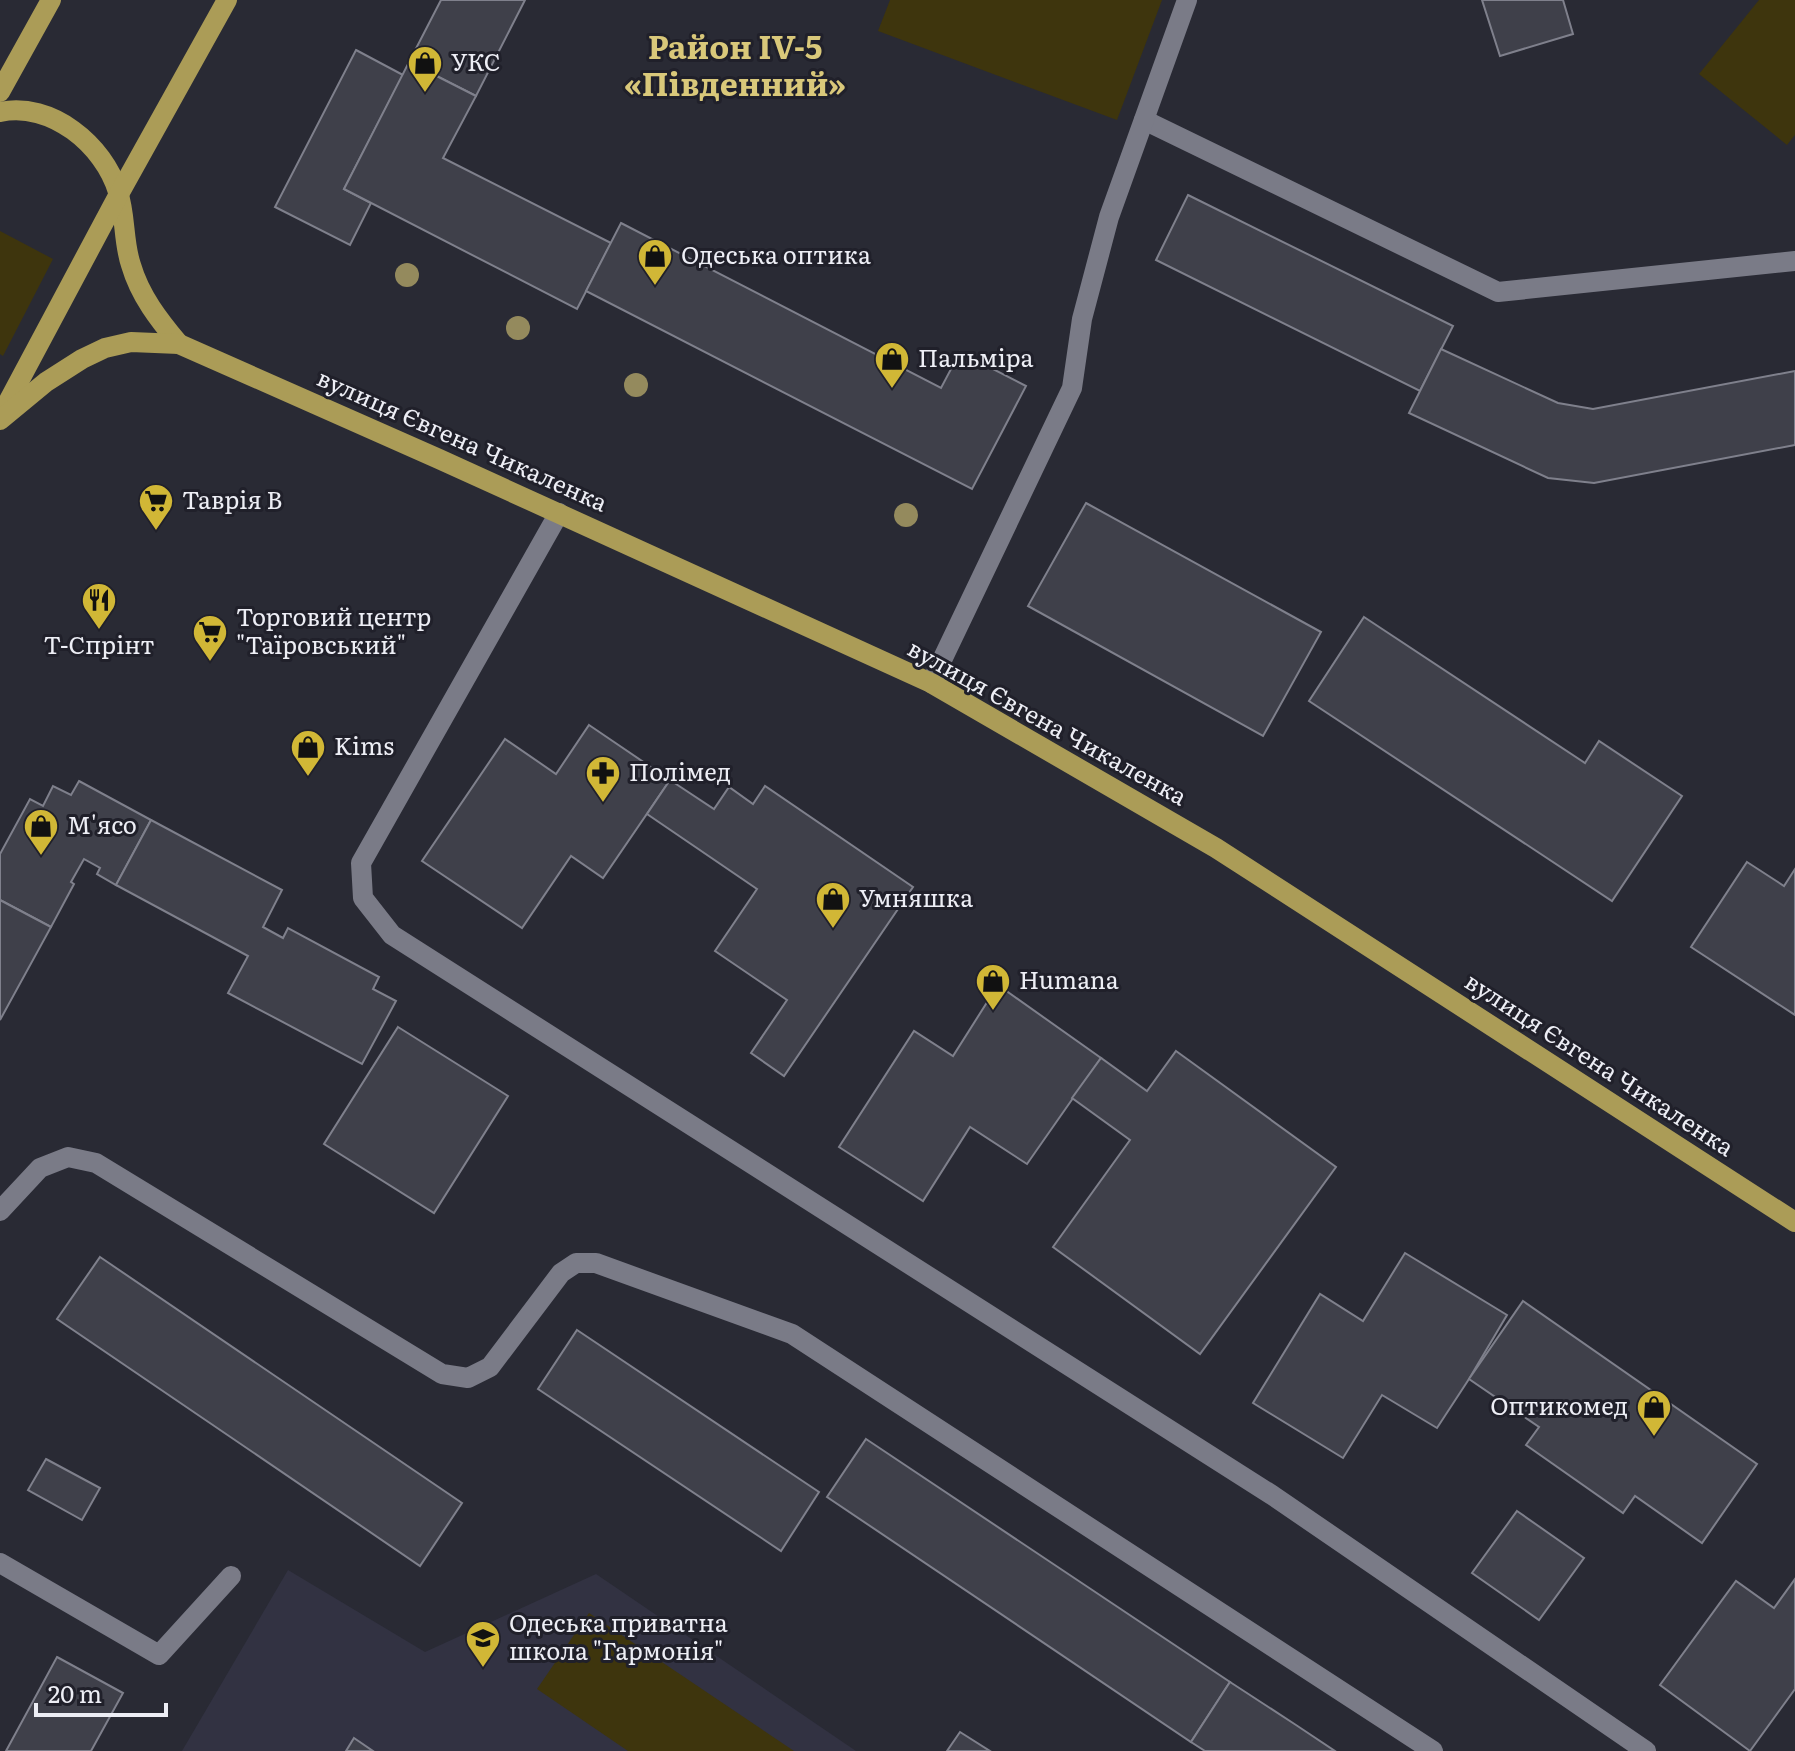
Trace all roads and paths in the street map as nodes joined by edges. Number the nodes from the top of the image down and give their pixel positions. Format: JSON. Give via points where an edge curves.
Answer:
{"nodes":[{"id":1,"x":51,"y":0,"type":"edge"},
{"id":2,"x":227,"y":0,"type":"edge"},
{"id":3,"x":1187,"y":0,"type":"edge"},
{"id":4,"x":0,"y":92,"type":"edge"},
{"id":5,"x":0,"y":112,"type":"edge"},
{"id":6,"x":1144,"y":120,"type":"junction"},
{"id":7,"x":119,"y":194,"type":"junction"},
{"id":8,"x":1795,"y":261,"type":"edge"},
{"id":9,"x":179,"y":344,"type":"junction"},
{"id":10,"x":0,"y":418,"type":"edge"},
{"id":11,"x":559,"y":513,"type":"junction"},
{"id":12,"x":931,"y":683,"type":"junction"},
{"id":13,"x":0,"y":1211,"type":"edge"},
{"id":14,"x":1795,"y":1222,"type":"edge"},
{"id":15,"x":2,"y":1570,"type":"edge"},
{"id":16,"x":231,"y":1576,"type":"dead end"},
{"id":17,"x":1433,"y":1751,"type":"edge"},
{"id":18,"x":1646,"y":1751,"type":"edge"}],
"edges":[{"from":1,"to":4,"type":"main road"},
{"from":2,"to":7,"type":"main road"},
{"from":3,"to":6,"type":"lane"},
{"from":5,"to":7,"type":"main road","name":"вулиця Євгена Чикаленка","via":[[36,112],[71,129],[101,158]]},
{"from":6,"to":8,"type":"lane","via":[[1498,292]]},
{"from":6,"to":12,"type":"lane","via":[[1101,246],[1082,319],[1072,388]]},
{"from":7,"to":9,"type":"main road","name":"вулиця Євгена Чикаленка","via":[[131,267],[156,317]]},
{"from":7,"to":10,"type":"main road"},
{"from":9,"to":10,"type":"main road","name":"вулиця Євгена Чикаленка","via":[[131,342],[105,348],[46,382]]},
{"from":9,"to":11,"type":"main road","name":"вулиця Євгена Чикаленка"},
{"from":11,"to":12,"type":"main road","name":"вулиця Євгена Чикаленка"},
{"from":11,"to":18,"type":"lane","via":[[361,863],[363,898],[392,935],[1272,1495]]},
{"from":12,"to":14,"type":"main road","name":"вулиця Євгена Чикаленка","via":[[1216,848]]},
{"from":13,"to":17,"type":"lane","via":[[40,1168],[68,1157],[96,1163],[442,1374],[468,1378],[490,1367],[561,1273],[576,1263],[596,1263],[792,1334]]},
{"from":15,"to":16,"type":"lane","via":[[159,1655]]}]}
